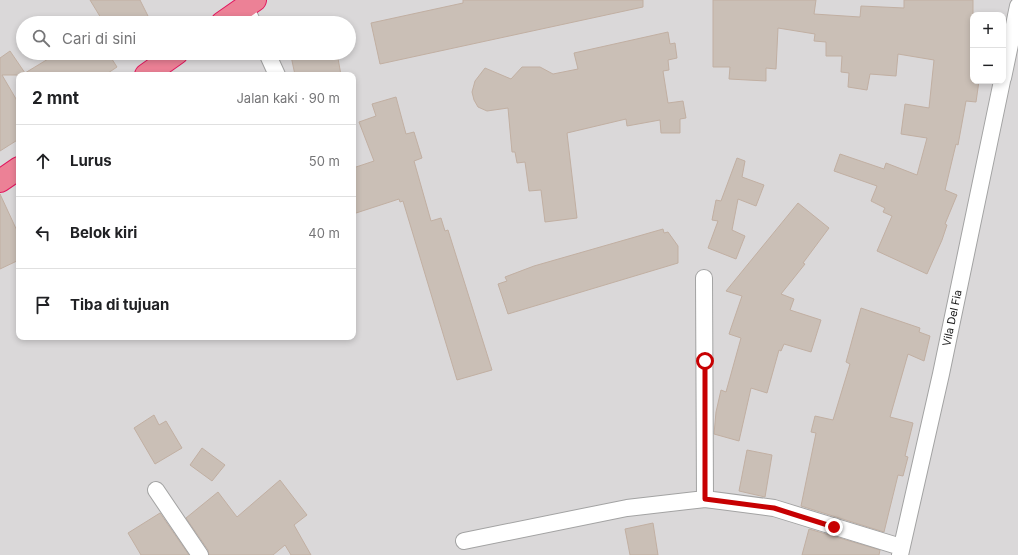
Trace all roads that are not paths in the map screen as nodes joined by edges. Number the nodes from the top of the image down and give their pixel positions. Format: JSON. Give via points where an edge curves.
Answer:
{"nodes":[{"id":1,"x":1018,"y":6,"type":"edge"},
{"id":2,"x":251,"y":10,"type":"edge"},
{"id":3,"x":238,"y":16,"type":"edge"},
{"id":4,"x":167,"y":60,"type":"edge"},
{"id":5,"x":270,"y":60,"type":"edge"},
{"id":6,"x":1006,"y":64,"type":"edge"},
{"id":7,"x":150,"y":72,"type":"edge"},
{"id":8,"x":276,"y":72,"type":"edge"},
{"id":9,"x":1001,"y":84,"type":"edge"},
{"id":10,"x":16,"y":170,"type":"edge"},
{"id":11,"x":0,"y":181,"type":"edge"},
{"id":12,"x":704,"y":278,"type":"dead end"},
{"id":13,"x":156,"y":490,"type":"dead end"},
{"id":14,"x":705,"y":499,"type":"junction"},
{"id":15,"x":464,"y":541,"type":"dead end"},
{"id":16,"x":900,"y":551,"type":"edge"},
{"id":17,"x":200,"y":555,"type":"edge"}],
"edges":[{"from":1,"to":6,"type":"street"},
{"from":2,"to":3,"type":"highway"},
{"from":4,"to":7,"type":"highway"},
{"from":5,"to":8,"type":"street"},
{"from":9,"to":16,"type":"street","name":"Vila Del Fia"},
{"from":10,"to":11,"type":"highway"},
{"from":12,"to":14,"type":"street"},
{"from":13,"to":17,"type":"street"},
{"from":14,"to":15,"type":"street","via":[[627,508]]},
{"from":14,"to":16,"type":"street","via":[[774,508]]}]}
